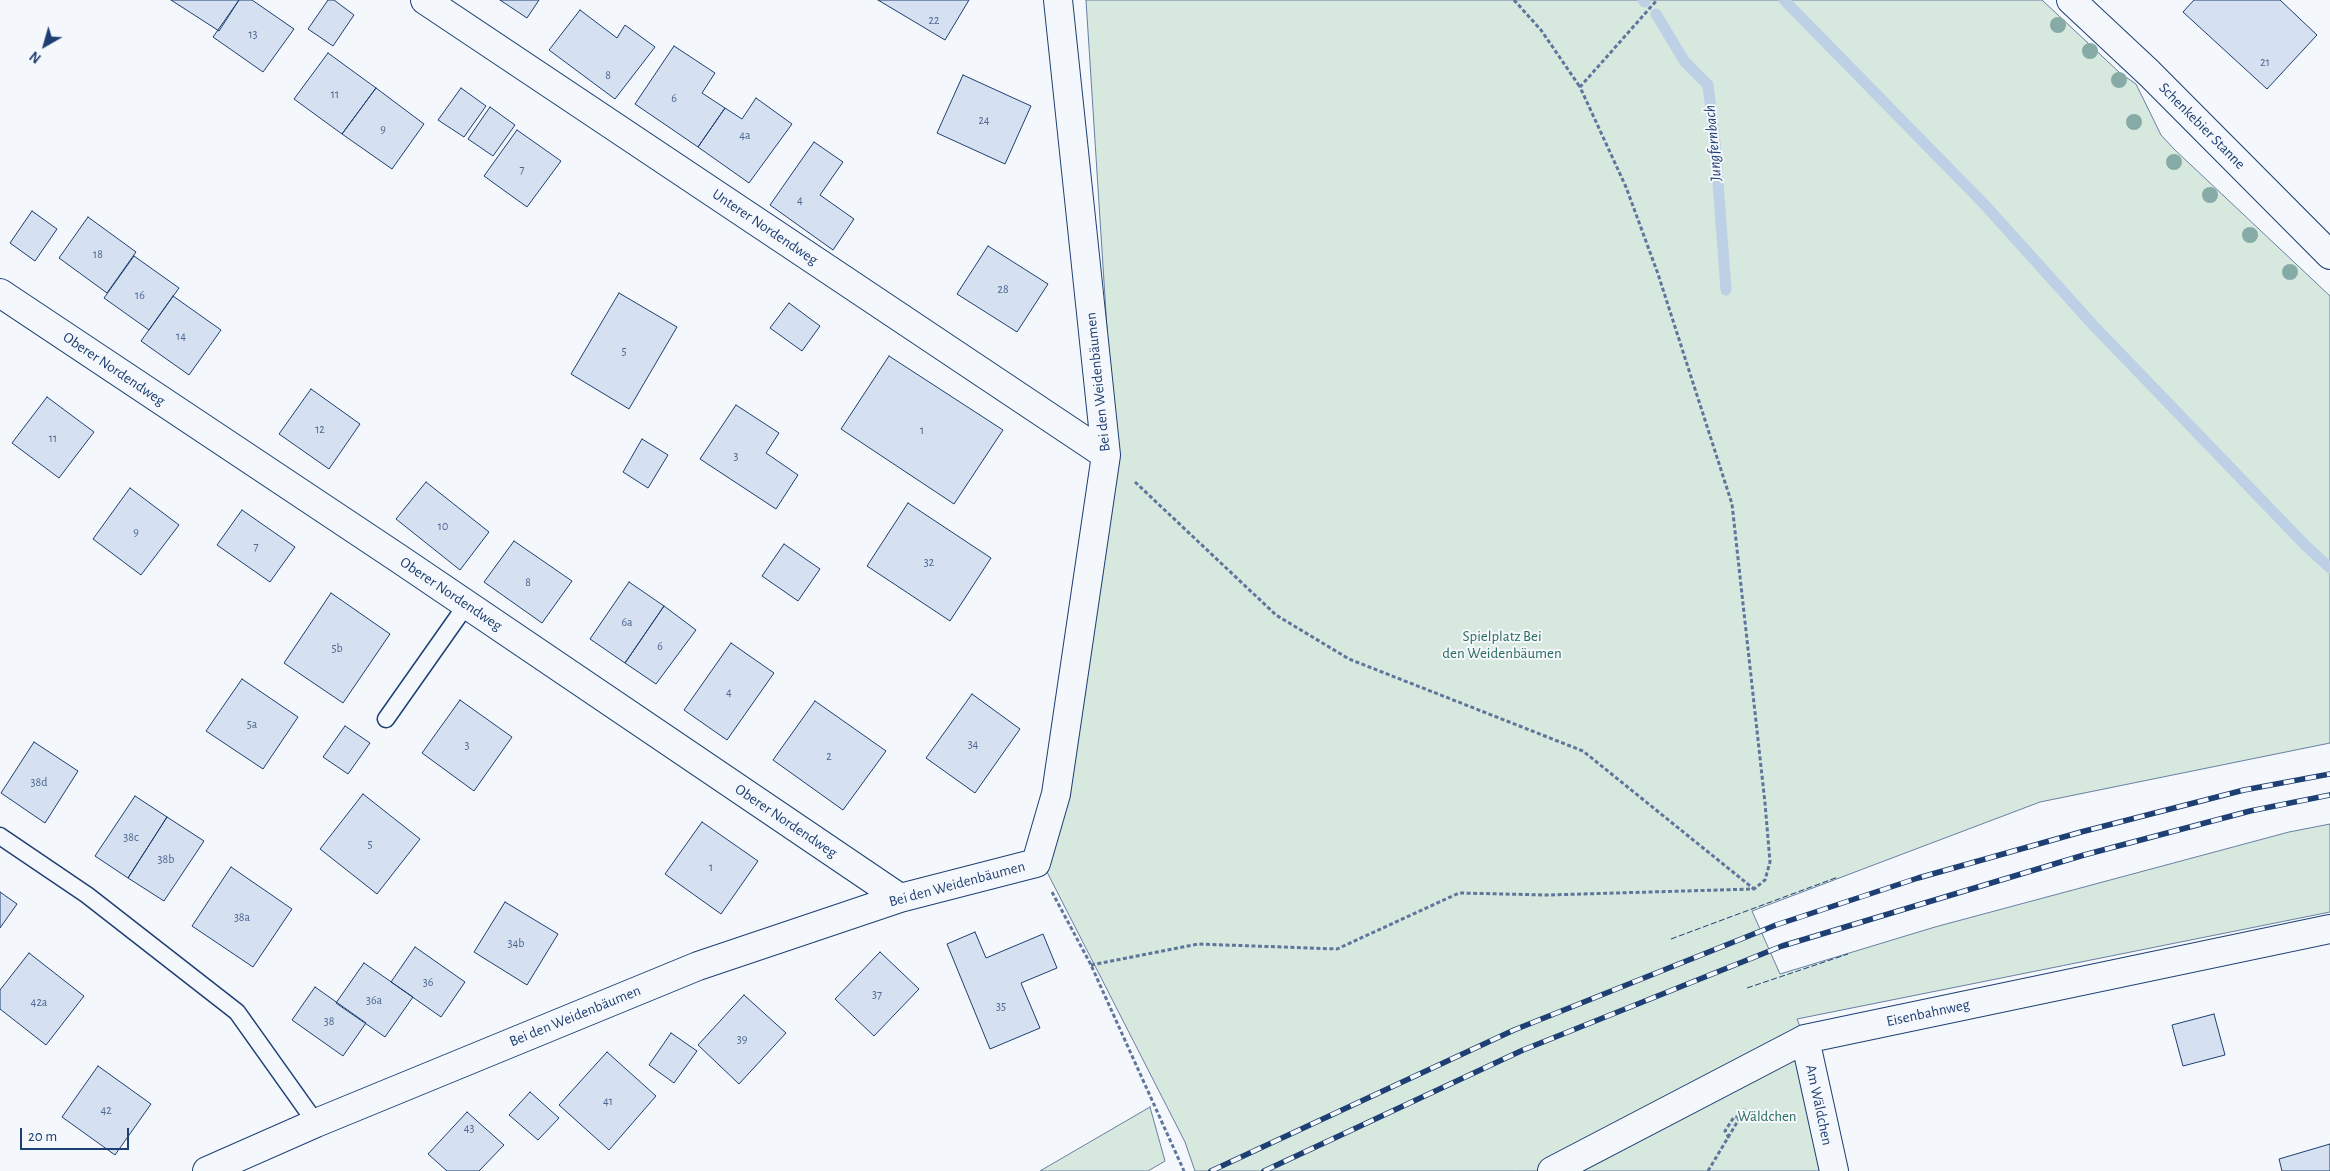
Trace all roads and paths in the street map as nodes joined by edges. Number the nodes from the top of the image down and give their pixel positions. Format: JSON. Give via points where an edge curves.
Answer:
{"nodes":[{"id":1,"x":425,"y":0,"type":"edge"},
{"id":2,"x":1058,"y":0,"type":"edge"},
{"id":3,"x":1514,"y":0,"type":"edge"},
{"id":4,"x":1657,"y":0,"type":"edge"},
{"id":5,"x":2071,"y":0,"type":"edge"},
{"id":6,"x":1580,"y":87,"type":"junction"},
{"id":7,"x":2330,"y":255,"type":"edge"},
{"id":8,"x":0,"y":293,"type":"edge"},
{"id":9,"x":1106,"y":455,"type":"junction"},
{"id":10,"x":467,"y":604,"type":"junction"},
{"id":11,"x":386,"y":719,"type":"dead end"},
{"id":12,"x":0,"y":836,"type":"edge"},
{"id":13,"x":1036,"y":863,"type":"junction"},
{"id":14,"x":1754,"y":890,"type":"junction"},
{"id":15,"x":900,"y":898,"type":"junction"},
{"id":16,"x":2330,"y":929,"type":"edge"},
{"id":17,"x":1090,"y":964,"type":"junction"},
{"id":18,"x":1805,"y":1039,"type":"junction"},
{"id":19,"x":316,"y":1123,"type":"junction"},
{"id":20,"x":1728,"y":1138,"type":"junction"},
{"id":21,"x":220,"y":1168,"type":"edge"},
{"id":22,"x":1184,"y":1171,"type":"edge"},
{"id":23,"x":1552,"y":1171,"type":"edge"},
{"id":24,"x":1708,"y":1171,"type":"edge"},
{"id":25,"x":1834,"y":1171,"type":"edge"}],
"edges":[{"from":1,"to":9,"type":"street","name":"Unterer Nordendweg"},
{"from":2,"to":9,"type":"street","name":"Bei den Weidenbäumen"},
{"from":3,"to":6,"type":"path","via":[[1541,30]]},
{"from":4,"to":6,"type":"path"},
{"from":5,"to":7,"type":"street","name":"Schenkebier Stanne"},
{"from":6,"to":14,"type":"path","via":[[1626,187],[1658,274],[1732,504],[1770,862],[1765,880]]},
{"from":8,"to":10,"type":"street","name":"Oberer Nordendweg"},
{"from":9,"to":13,"type":"street","name":"Bei den Weidenbäumen","via":[[1056,794]]},
{"from":9,"to":14,"type":"path","via":[[1276,615],[1349,659],[1583,750]]},
{"from":10,"to":11,"type":"lane"},
{"from":10,"to":15,"type":"street","name":"Oberer Nordendweg"},
{"from":12,"to":19,"type":"lane","via":[[87,895],[237,1012]]},
{"from":13,"to":15,"type":"street","name":"Bei den Weidenbäumen"},
{"from":13,"to":17,"type":"path"},
{"from":14,"to":17,"type":"path","via":[[1547,895],[1459,893],[1337,949],[1198,944]]},
{"from":15,"to":19,"type":"street","name":"Bei den Weidenbäumen","via":[[698,966]]},
{"from":16,"to":18,"type":"street","name":"Eisenbahnweg"},
{"from":17,"to":22,"type":"path"},
{"from":18,"to":23,"type":"street","name":"Eisenbahnweg"},
{"from":18,"to":25,"type":"street","name":"Am Wäldchen"},
{"from":19,"to":21,"type":"street","name":"Bei den Weidenbäumen"},
{"from":20,"to":20,"type":"path","via":[[1725,1131],[1734,1116],[1741,1117]]},
{"from":20,"to":24,"type":"path"}]}
